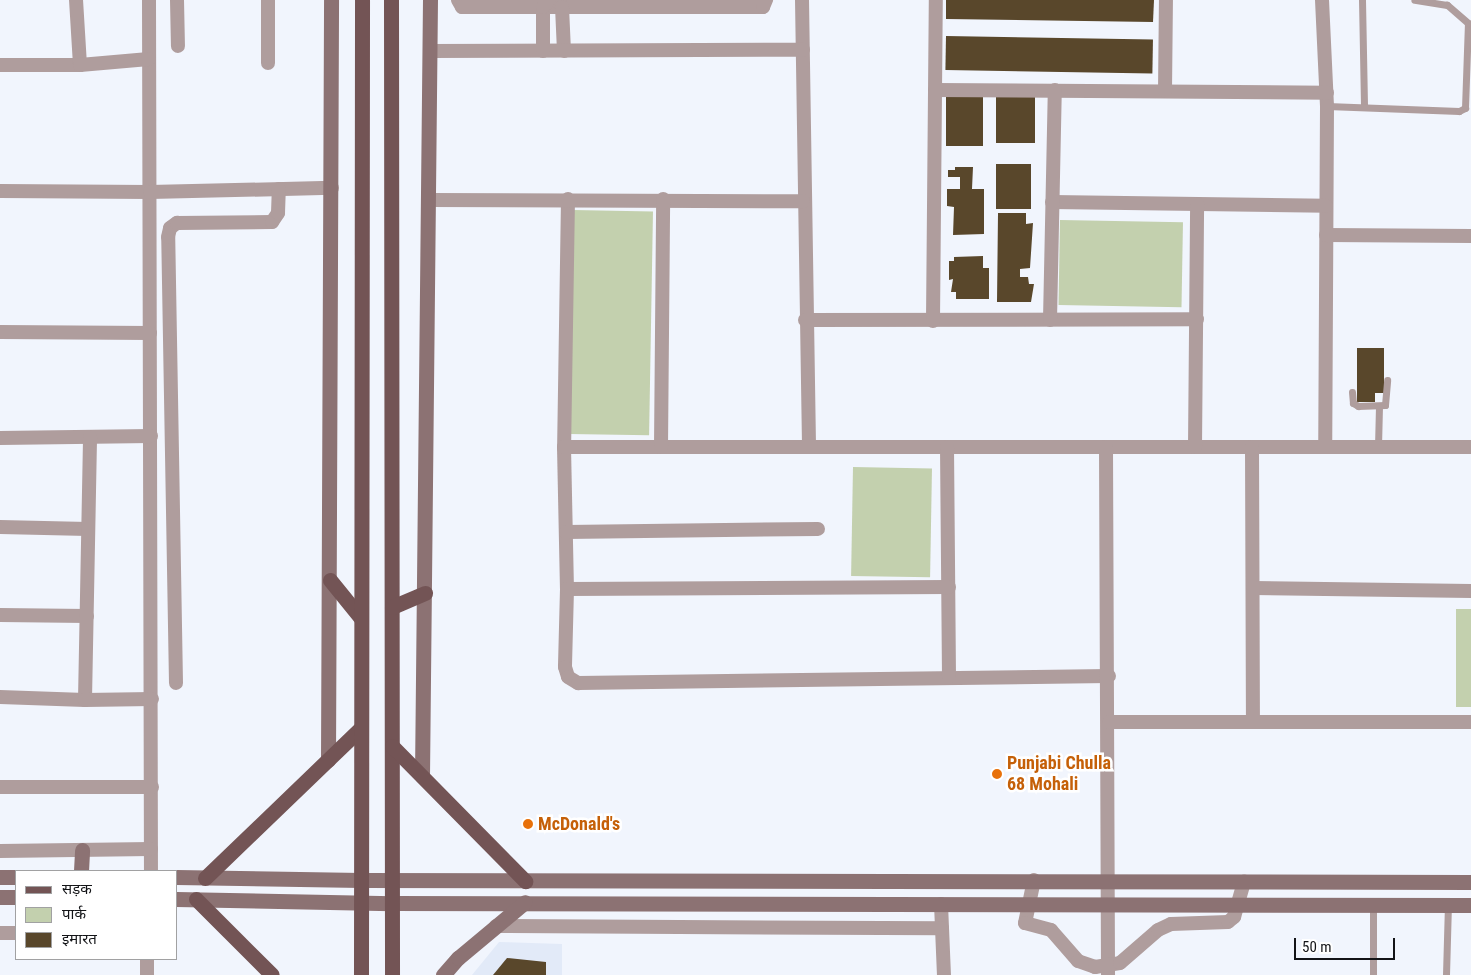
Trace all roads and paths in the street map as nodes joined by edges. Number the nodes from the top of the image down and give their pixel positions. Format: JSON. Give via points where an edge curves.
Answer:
{"nodes":[{"id":1,"x":76,"y":0,"type":"edge"},
{"id":2,"x":149,"y":0,"type":"edge"},
{"id":3,"x":177,"y":0,"type":"edge"},
{"id":4,"x":268,"y":0,"type":"edge"},
{"id":5,"x":332,"y":0,"type":"edge"},
{"id":6,"x":362,"y":0,"type":"edge"},
{"id":7,"x":391,"y":0,"type":"edge"},
{"id":8,"x":430,"y":0,"type":"edge"},
{"id":9,"x":458,"y":0,"type":"edge"},
{"id":10,"x":766,"y":0,"type":"edge"},
{"id":11,"x":802,"y":0,"type":"edge"},
{"id":12,"x":936,"y":0,"type":"edge"},
{"id":13,"x":1166,"y":0,"type":"edge"},
{"id":14,"x":1322,"y":0,"type":"edge"},
{"id":15,"x":1362,"y":0,"type":"edge"},
{"id":16,"x":1414,"y":0,"type":"edge"},
{"id":17,"x":546,"y":3,"type":"edge"},
{"id":18,"x":560,"y":3,"type":"edge"},
{"id":19,"x":178,"y":46,"type":"dead end"},
{"id":20,"x":803,"y":50,"type":"junction"},
{"id":21,"x":430,"y":51,"type":"junction"},
{"id":22,"x":542,"y":51,"type":"junction"},
{"id":23,"x":564,"y":51,"type":"junction"},
{"id":24,"x":149,"y":59,"type":"junction"},
{"id":25,"x":268,"y":63,"type":"dead end"},
{"id":26,"x":0,"y":65,"type":"edge"},
{"id":27,"x":80,"y":65,"type":"junction"},
{"id":28,"x":935,"y":90,"type":"junction"},
{"id":29,"x":1055,"y":90,"type":"junction"},
{"id":30,"x":1165,"y":91,"type":"junction"},
{"id":31,"x":1327,"y":100,"type":"junction"},
{"id":32,"x":1364,"y":107,"type":"junction"},
{"id":33,"x":332,"y":188,"type":"junction"},
{"id":34,"x":279,"y":189,"type":"junction"},
{"id":35,"x":0,"y":191,"type":"edge"},
{"id":36,"x":150,"y":192,"type":"junction"},
{"id":37,"x":568,"y":199,"type":"junction"},
{"id":38,"x":663,"y":199,"type":"junction"},
{"id":39,"x":430,"y":200,"type":"junction"},
{"id":40,"x":803,"y":200,"type":"junction"},
{"id":41,"x":1052,"y":202,"type":"junction"},
{"id":42,"x":1197,"y":204,"type":"junction"},
{"id":43,"x":1326,"y":206,"type":"junction"},
{"id":44,"x":1326,"y":235,"type":"junction"},
{"id":45,"x":1471,"y":236,"type":"edge"},
{"id":46,"x":1197,"y":318,"type":"junction"},
{"id":47,"x":805,"y":320,"type":"junction"},
{"id":48,"x":1050,"y":320,"type":"junction"},
{"id":49,"x":933,"y":321,"type":"junction"},
{"id":50,"x":0,"y":332,"type":"edge"},
{"id":51,"x":150,"y":333,"type":"junction"},
{"id":52,"x":1387,"y":380,"type":"dead end"},
{"id":53,"x":1352,"y":392,"type":"dead end"},
{"id":54,"x":1379,"y":407,"type":"junction"},
{"id":55,"x":151,"y":436,"type":"junction"},
{"id":56,"x":90,"y":437,"type":"junction"},
{"id":57,"x":0,"y":438,"type":"edge"},
{"id":58,"x":564,"y":447,"type":"junction"},
{"id":59,"x":661,"y":447,"type":"junction"},
{"id":60,"x":809,"y":447,"type":"junction"},
{"id":61,"x":947,"y":447,"type":"junction"},
{"id":62,"x":1106,"y":447,"type":"junction"},
{"id":63,"x":1195,"y":447,"type":"junction"},
{"id":64,"x":1252,"y":447,"type":"junction"},
{"id":65,"x":1325,"y":447,"type":"junction"},
{"id":66,"x":1378,"y":447,"type":"junction"},
{"id":67,"x":1471,"y":447,"type":"edge"},
{"id":68,"x":0,"y":527,"type":"edge"},
{"id":69,"x":88,"y":529,"type":"junction"},
{"id":70,"x":818,"y":529,"type":"dead end"},
{"id":71,"x":566,"y":532,"type":"junction"},
{"id":72,"x":330,"y":580,"type":"junction"},
{"id":73,"x":949,"y":587,"type":"junction"},
{"id":74,"x":1253,"y":588,"type":"junction"},
{"id":75,"x":567,"y":589,"type":"junction"},
{"id":76,"x":1471,"y":591,"type":"edge"},
{"id":77,"x":425,"y":593,"type":"junction"},
{"id":78,"x":392,"y":607,"type":"junction"},
{"id":79,"x":0,"y":616,"type":"edge"},
{"id":80,"x":86,"y":616,"type":"junction"},
{"id":81,"x":360,"y":617,"type":"junction"},
{"id":82,"x":175,"y":637,"type":"junction"},
{"id":83,"x":152,"y":638,"type":"junction"},
{"id":84,"x":949,"y":676,"type":"junction"},
{"id":85,"x":1108,"y":676,"type":"junction"},
{"id":86,"x":176,"y":683,"type":"dead end"},
{"id":87,"x":0,"y":697,"type":"edge"},
{"id":88,"x":152,"y":698,"type":"junction"},
{"id":89,"x":85,"y":700,"type":"junction"},
{"id":90,"x":1109,"y":722,"type":"junction"},
{"id":91,"x":1253,"y":722,"type":"junction"},
{"id":92,"x":1471,"y":722,"type":"edge"},
{"id":93,"x":361,"y":728,"type":"junction"},
{"id":94,"x":392,"y":746,"type":"junction"},
{"id":95,"x":328,"y":760,"type":"junction"},
{"id":96,"x":422,"y":776,"type":"junction"},
{"id":97,"x":0,"y":787,"type":"edge"},
{"id":98,"x":152,"y":787,"type":"junction"},
{"id":99,"x":151,"y":849,"type":"junction"},
{"id":100,"x":82,"y":850,"type":"junction"},
{"id":101,"x":0,"y":851,"type":"edge"},
{"id":102,"x":81,"y":870,"type":"edge"},
{"id":103,"x":151,"y":870,"type":"edge"},
{"id":104,"x":0,"y":877,"type":"edge"},
{"id":105,"x":15,"y":877,"type":"edge"},
{"id":106,"x":178,"y":877,"type":"edge"},
{"id":107,"x":205,"y":878,"type":"junction"},
{"id":108,"x":391,"y":879,"type":"junction"},
{"id":109,"x":361,"y":880,"type":"junction"},
{"id":110,"x":526,"y":880,"type":"junction"},
{"id":111,"x":1034,"y":880,"type":"junction"},
{"id":112,"x":1108,"y":880,"type":"junction"},
{"id":113,"x":1244,"y":881,"type":"junction"},
{"id":114,"x":1471,"y":882,"type":"edge"},
{"id":115,"x":0,"y":897,"type":"edge"},
{"id":116,"x":15,"y":897,"type":"edge"},
{"id":117,"x":178,"y":899,"type":"edge"},
{"id":118,"x":196,"y":899,"type":"junction"},
{"id":119,"x":359,"y":901,"type":"junction"},
{"id":120,"x":525,"y":902,"type":"junction"},
{"id":121,"x":392,"y":903,"type":"junction"},
{"id":122,"x":941,"y":904,"type":"junction"},
{"id":123,"x":1030,"y":904,"type":"junction"},
{"id":124,"x":1108,"y":904,"type":"junction"},
{"id":125,"x":1238,"y":904,"type":"junction"},
{"id":126,"x":1373,"y":905,"type":"junction"},
{"id":127,"x":1448,"y":905,"type":"junction"},
{"id":128,"x":1471,"y":905,"type":"edge"},
{"id":129,"x":496,"y":926,"type":"junction"},
{"id":130,"x":942,"y":928,"type":"junction"},
{"id":131,"x":15,"y":932,"type":"edge"},
{"id":132,"x":0,"y":933,"type":"edge"},
{"id":133,"x":147,"y":960,"type":"edge"},
{"id":134,"x":1108,"y":971,"type":"edge"},
{"id":135,"x":147,"y":975,"type":"edge"},
{"id":136,"x":272,"y":975,"type":"edge"},
{"id":137,"x":361,"y":975,"type":"edge"},
{"id":138,"x":392,"y":975,"type":"edge"},
{"id":139,"x":443,"y":975,"type":"edge"},
{"id":140,"x":944,"y":975,"type":"edge"},
{"id":141,"x":1373,"y":975,"type":"edge"},
{"id":142,"x":1446,"y":975,"type":"edge"}],
"edges":[{"from":1,"to":27,"type":"street"},
{"from":2,"to":24,"type":"street"},
{"from":3,"to":19,"type":"street"},
{"from":4,"to":25,"type":"street"},
{"from":5,"to":33,"type":"main road"},
{"from":6,"to":81,"type":"main road"},
{"from":7,"to":78,"type":"main road"},
{"from":8,"to":21,"type":"main road"},
{"from":9,"to":17,"type":"street","via":[[462,7]]},
{"from":10,"to":18,"type":"street","via":[[763,7]]},
{"from":11,"to":20,"type":"street"},
{"from":12,"to":28,"type":"street"},
{"from":13,"to":30,"type":"street"},
{"from":14,"to":31,"type":"street"},
{"from":15,"to":32,"type":"lane"},
{"from":16,"to":32,"type":"lane","via":[[1447,5],[1468,24],[1465,108],[1459,111]]},
{"from":17,"to":18,"type":"street"},
{"from":17,"to":22,"type":"street"},
{"from":18,"to":23,"type":"street"},
{"from":20,"to":23,"type":"street"},
{"from":20,"to":40,"type":"street"},
{"from":21,"to":22,"type":"street"},
{"from":21,"to":39,"type":"main road"},
{"from":22,"to":23,"type":"street"},
{"from":24,"to":27,"type":"street"},
{"from":24,"to":36,"type":"street"},
{"from":26,"to":27,"type":"street"},
{"from":28,"to":29,"type":"street"},
{"from":28,"to":49,"type":"street"},
{"from":29,"to":30,"type":"street"},
{"from":29,"to":41,"type":"street"},
{"from":30,"to":31,"type":"street"},
{"from":31,"to":32,"type":"lane"},
{"from":31,"to":43,"type":"street"},
{"from":33,"to":34,"type":"street"},
{"from":33,"to":72,"type":"main road"},
{"from":34,"to":36,"type":"street"},
{"from":34,"to":82,"type":"street","via":[[278,213],[272,222],[177,223],[170,228]]},
{"from":35,"to":36,"type":"street"},
{"from":36,"to":51,"type":"street"},
{"from":37,"to":38,"type":"street"},
{"from":37,"to":39,"type":"street"},
{"from":37,"to":58,"type":"street"},
{"from":38,"to":40,"type":"street"},
{"from":38,"to":59,"type":"street"},
{"from":39,"to":77,"type":"main road"},
{"from":40,"to":47,"type":"street"},
{"from":41,"to":42,"type":"street"},
{"from":41,"to":48,"type":"street"},
{"from":42,"to":43,"type":"street"},
{"from":42,"to":46,"type":"street"},
{"from":43,"to":44,"type":"street"},
{"from":44,"to":45,"type":"street"},
{"from":44,"to":65,"type":"street"},
{"from":46,"to":48,"type":"street"},
{"from":46,"to":63,"type":"street"},
{"from":47,"to":49,"type":"street"},
{"from":47,"to":60,"type":"street"},
{"from":48,"to":49,"type":"street"},
{"from":50,"to":51,"type":"street"},
{"from":51,"to":55,"type":"street"},
{"from":52,"to":54,"type":"lane","via":[[1387,401]]},
{"from":53,"to":54,"type":"lane","via":[[1355,405]]},
{"from":54,"to":66,"type":"lane"},
{"from":55,"to":56,"type":"street"},
{"from":55,"to":83,"type":"street"},
{"from":56,"to":57,"type":"street"},
{"from":56,"to":69,"type":"street"},
{"from":58,"to":59,"type":"street"},
{"from":58,"to":71,"type":"street"},
{"from":59,"to":60,"type":"street"},
{"from":60,"to":61,"type":"street"},
{"from":61,"to":62,"type":"street"},
{"from":61,"to":73,"type":"street"},
{"from":62,"to":63,"type":"street"},
{"from":62,"to":85,"type":"street"},
{"from":63,"to":64,"type":"street"},
{"from":64,"to":65,"type":"street"},
{"from":64,"to":74,"type":"street"},
{"from":65,"to":66,"type":"street"},
{"from":66,"to":67,"type":"street"},
{"from":68,"to":69,"type":"street"},
{"from":69,"to":80,"type":"street"},
{"from":70,"to":71,"type":"street"},
{"from":71,"to":75,"type":"street"},
{"from":72,"to":81,"type":"main road"},
{"from":72,"to":95,"type":"main road"},
{"from":73,"to":75,"type":"street"},
{"from":73,"to":84,"type":"street"},
{"from":74,"to":76,"type":"street"},
{"from":74,"to":91,"type":"street"},
{"from":75,"to":84,"type":"street","via":[[565,668],[568,677],[578,683]]},
{"from":77,"to":78,"type":"main road"},
{"from":77,"to":96,"type":"main road"},
{"from":78,"to":94,"type":"main road"},
{"from":79,"to":80,"type":"street"},
{"from":80,"to":89,"type":"street"},
{"from":81,"to":93,"type":"main road"},
{"from":82,"to":83,"type":"street"},
{"from":82,"to":86,"type":"street"},
{"from":83,"to":88,"type":"street"},
{"from":84,"to":85,"type":"street"},
{"from":85,"to":90,"type":"street"},
{"from":87,"to":89,"type":"street"},
{"from":88,"to":89,"type":"street"},
{"from":88,"to":98,"type":"street"},
{"from":90,"to":91,"type":"street"},
{"from":90,"to":112,"type":"street"},
{"from":91,"to":92,"type":"street"},
{"from":93,"to":95,"type":"main road"},
{"from":93,"to":109,"type":"main road"},
{"from":94,"to":96,"type":"main road"},
{"from":94,"to":108,"type":"main road"},
{"from":95,"to":107,"type":"main road"},
{"from":96,"to":110,"type":"main road"},
{"from":97,"to":98,"type":"street"},
{"from":98,"to":99,"type":"street"},
{"from":99,"to":100,"type":"street"},
{"from":99,"to":103,"type":"street"},
{"from":100,"to":101,"type":"street"},
{"from":100,"to":102,"type":"main road"},
{"from":104,"to":105,"type":"main road"},
{"from":106,"to":107,"type":"main road"},
{"from":107,"to":109,"type":"main road"},
{"from":108,"to":109,"type":"main road"},
{"from":108,"to":110,"type":"main road"},
{"from":108,"to":121,"type":"main road"},
{"from":109,"to":119,"type":"main road"},
{"from":110,"to":111,"type":"main road"},
{"from":111,"to":112,"type":"main road"},
{"from":111,"to":123,"type":"street"},
{"from":112,"to":113,"type":"main road"},
{"from":112,"to":124,"type":"street"},
{"from":113,"to":114,"type":"main road"},
{"from":113,"to":125,"type":"street"},
{"from":115,"to":116,"type":"main road"},
{"from":117,"to":118,"type":"main road"},
{"from":118,"to":119,"type":"main road"},
{"from":118,"to":136,"type":"main road"},
{"from":119,"to":121,"type":"main road"},
{"from":119,"to":137,"type":"main road"},
{"from":120,"to":121,"type":"main road"},
{"from":120,"to":122,"type":"main road"},
{"from":120,"to":129,"type":"main road"},
{"from":121,"to":138,"type":"main road"},
{"from":122,"to":123,"type":"main road"},
{"from":122,"to":130,"type":"street"},
{"from":123,"to":124,"type":"main road"},
{"from":123,"to":134,"type":"street","via":[[1024,917],[1027,925],[1051,930],[1084,966]]},
{"from":124,"to":125,"type":"main road"},
{"from":124,"to":134,"type":"street"},
{"from":125,"to":126,"type":"main road"},
{"from":125,"to":134,"type":"street","via":[[1234,917],[1228,922],[1183,922],[1158,930]]},
{"from":126,"to":127,"type":"main road"},
{"from":126,"to":141,"type":"lane"},
{"from":127,"to":128,"type":"main road"},
{"from":127,"to":142,"type":"lane"},
{"from":129,"to":130,"type":"street"},
{"from":129,"to":139,"type":"main road"},
{"from":130,"to":140,"type":"street"},
{"from":131,"to":132,"type":"street"},
{"from":133,"to":135,"type":"street"}]}
